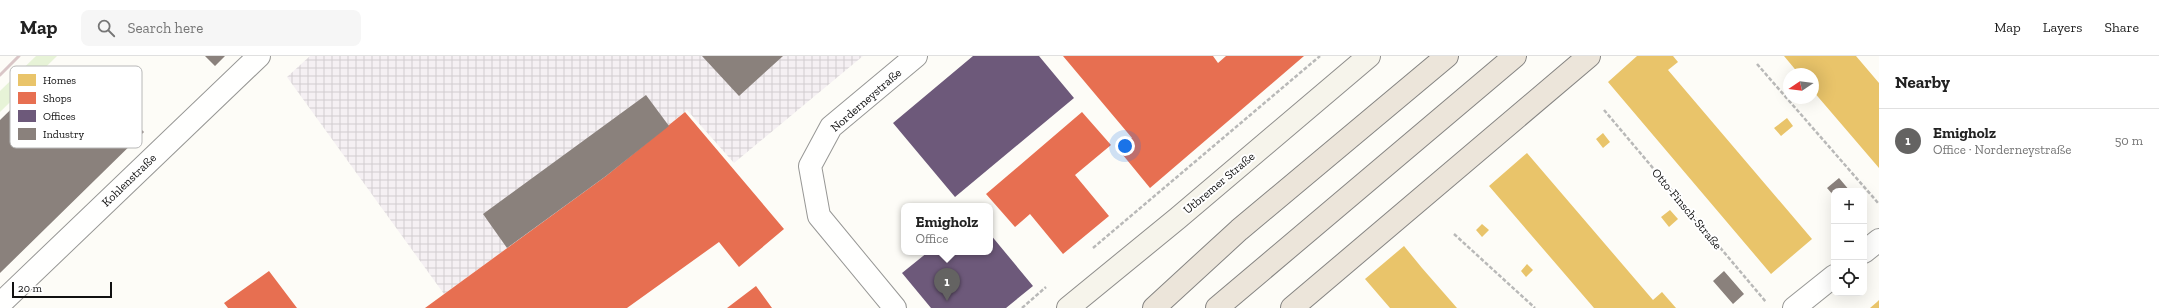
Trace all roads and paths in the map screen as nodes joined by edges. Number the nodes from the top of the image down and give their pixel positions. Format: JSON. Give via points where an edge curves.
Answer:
{"nodes":[{"id":1,"x":259,"y":56,"type":"edge"},
{"id":2,"x":916,"y":56,"type":"edge"},
{"id":3,"x":1320,"y":56,"type":"edge"},
{"id":4,"x":1369,"y":56,"type":"edge"},
{"id":5,"x":1447,"y":56,"type":"edge"},
{"id":6,"x":1515,"y":56,"type":"edge"},
{"id":7,"x":1589,"y":56,"type":"edge"},
{"id":8,"x":1757,"y":64,"type":"dead end"},
{"id":9,"x":1604,"y":110,"type":"dead end"},
{"id":10,"x":1879,"y":204,"type":"edge"},
{"id":11,"x":1454,"y":234,"type":"dead end"},
{"id":12,"x":1879,"y":240,"type":"edge"},
{"id":13,"x":1867,"y":250,"type":"edge"},
{"id":14,"x":1088,"y":251,"type":"dead end"},
{"id":15,"x":1831,"y":278,"type":"edge"},
{"id":16,"x":1052,"y":282,"type":"dead end"},
{"id":17,"x":0,"y":304,"type":"edge"},
{"id":18,"x":895,"y":308,"type":"edge"},
{"id":19,"x":1022,"y":308,"type":"edge"},
{"id":20,"x":1068,"y":308,"type":"edge"},
{"id":21,"x":1154,"y":308,"type":"edge"},
{"id":22,"x":1217,"y":308,"type":"edge"},
{"id":23,"x":1292,"y":308,"type":"edge"},
{"id":24,"x":1535,"y":308,"type":"edge"},
{"id":25,"x":1771,"y":308,"type":"edge"},
{"id":26,"x":1794,"y":308,"type":"edge"}],
"edges":[{"from":1,"to":17,"type":"street","name":"Kohlenstraße"},
{"from":2,"to":18,"type":"street","name":"Norderneystraße","via":[[831,127],[810,166],[819,216]]},
{"from":3,"to":14,"type":"path"},
{"from":4,"to":20,"type":"main road","name":"Utbremer Straße"},
{"from":5,"to":21,"type":"highway","via":[[1239,230]]},
{"from":6,"to":22,"type":"highway"},
{"from":7,"to":23,"type":"highway"},
{"from":8,"to":10,"type":"path"},
{"from":9,"to":25,"type":"path","name":"Otto-Finsch-Straße"},
{"from":11,"to":24,"type":"path"},
{"from":12,"to":13,"type":"street"},
{"from":15,"to":26,"type":"street"},
{"from":16,"to":19,"type":"path"}]}
